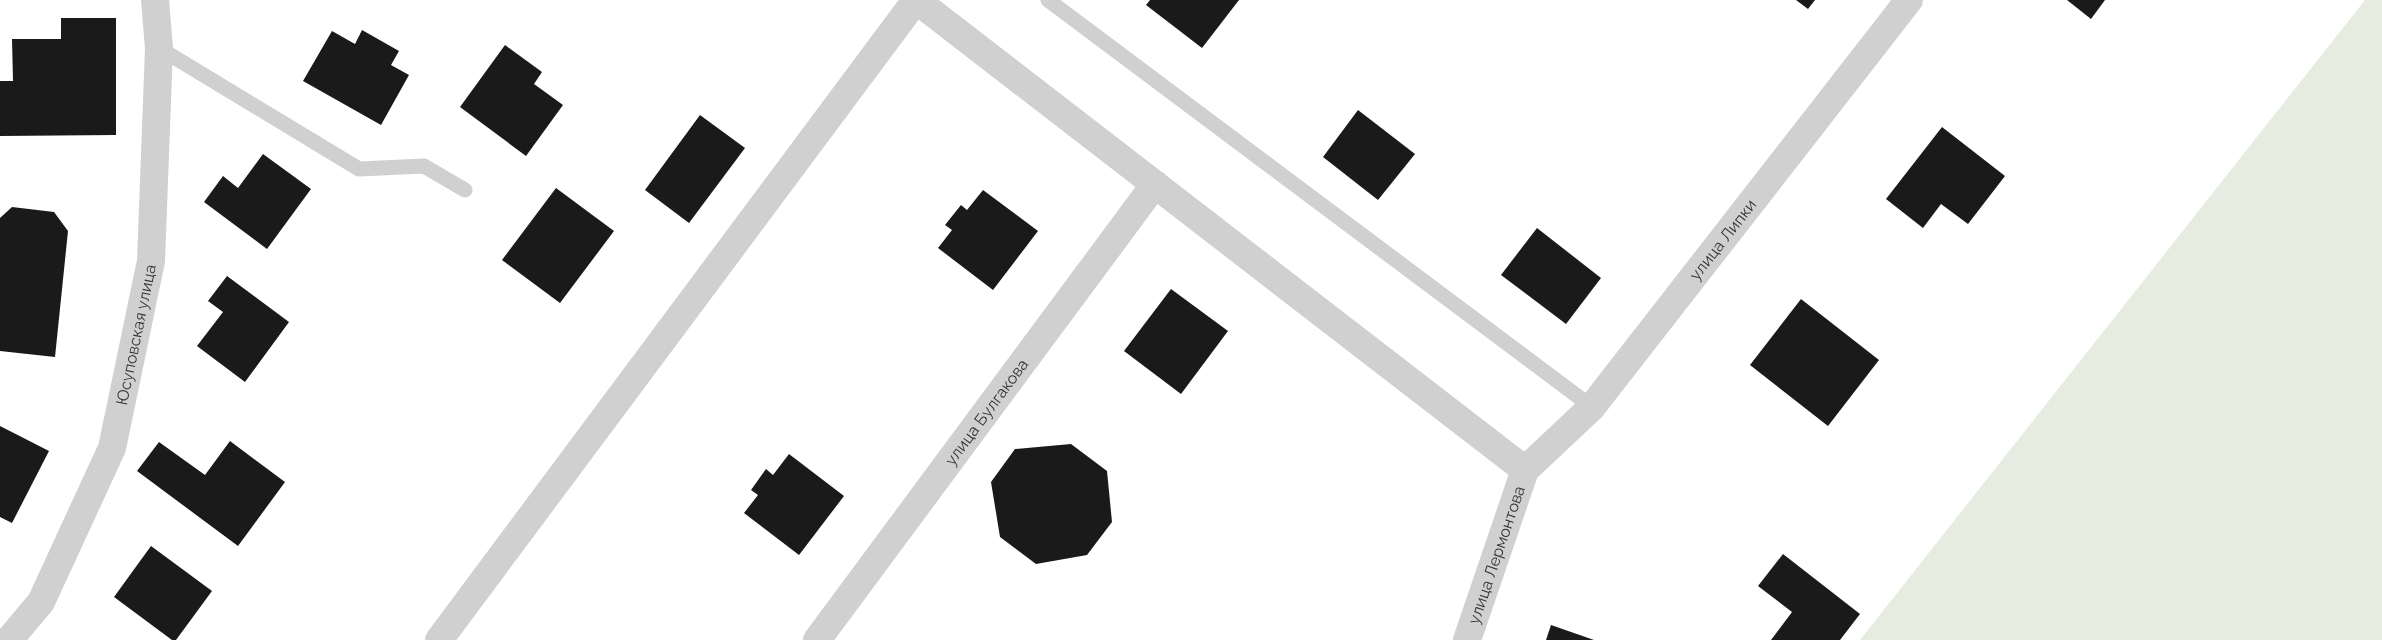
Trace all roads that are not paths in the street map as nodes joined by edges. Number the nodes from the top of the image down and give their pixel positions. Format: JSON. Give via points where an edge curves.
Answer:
{"nodes":[{"id":1,"x":155,"y":0,"type":"edge"},
{"id":2,"x":916,"y":0,"type":"edge"},
{"id":3,"x":1048,"y":0,"type":"edge"},
{"id":4,"x":1910,"y":0,"type":"edge"},
{"id":5,"x":159,"y":48,"type":"junction"},
{"id":6,"x":1155,"y":184,"type":"junction"},
{"id":7,"x":465,"y":190,"type":"dead end"},
{"id":8,"x":1592,"y":407,"type":"junction"},
{"id":9,"x":1525,"y":470,"type":"junction"},
{"id":10,"x":8,"y":640,"type":"edge"},
{"id":11,"x":438,"y":640,"type":"edge"},
{"id":12,"x":817,"y":640,"type":"edge"},
{"id":13,"x":1467,"y":640,"type":"edge"}],
"edges":[{"from":1,"to":5,"type":"street","name":"Юсуповская улица"},
{"from":2,"to":6,"type":"street"},
{"from":2,"to":11,"type":"street"},
{"from":3,"to":8,"type":"lane"},
{"from":4,"to":8,"type":"street","name":"улица Липки"},
{"from":5,"to":7,"type":"lane","via":[[359,169],[424,166]]},
{"from":5,"to":10,"type":"street","name":"Юсуповская улица","via":[[151,261],[112,448],[42,602]]},
{"from":6,"to":9,"type":"street"},
{"from":6,"to":12,"type":"street","name":"улица Булгакова"},
{"from":8,"to":9,"type":"street","name":"улица Липки"},
{"from":9,"to":13,"type":"street","name":"улица Лермонтова"}]}
